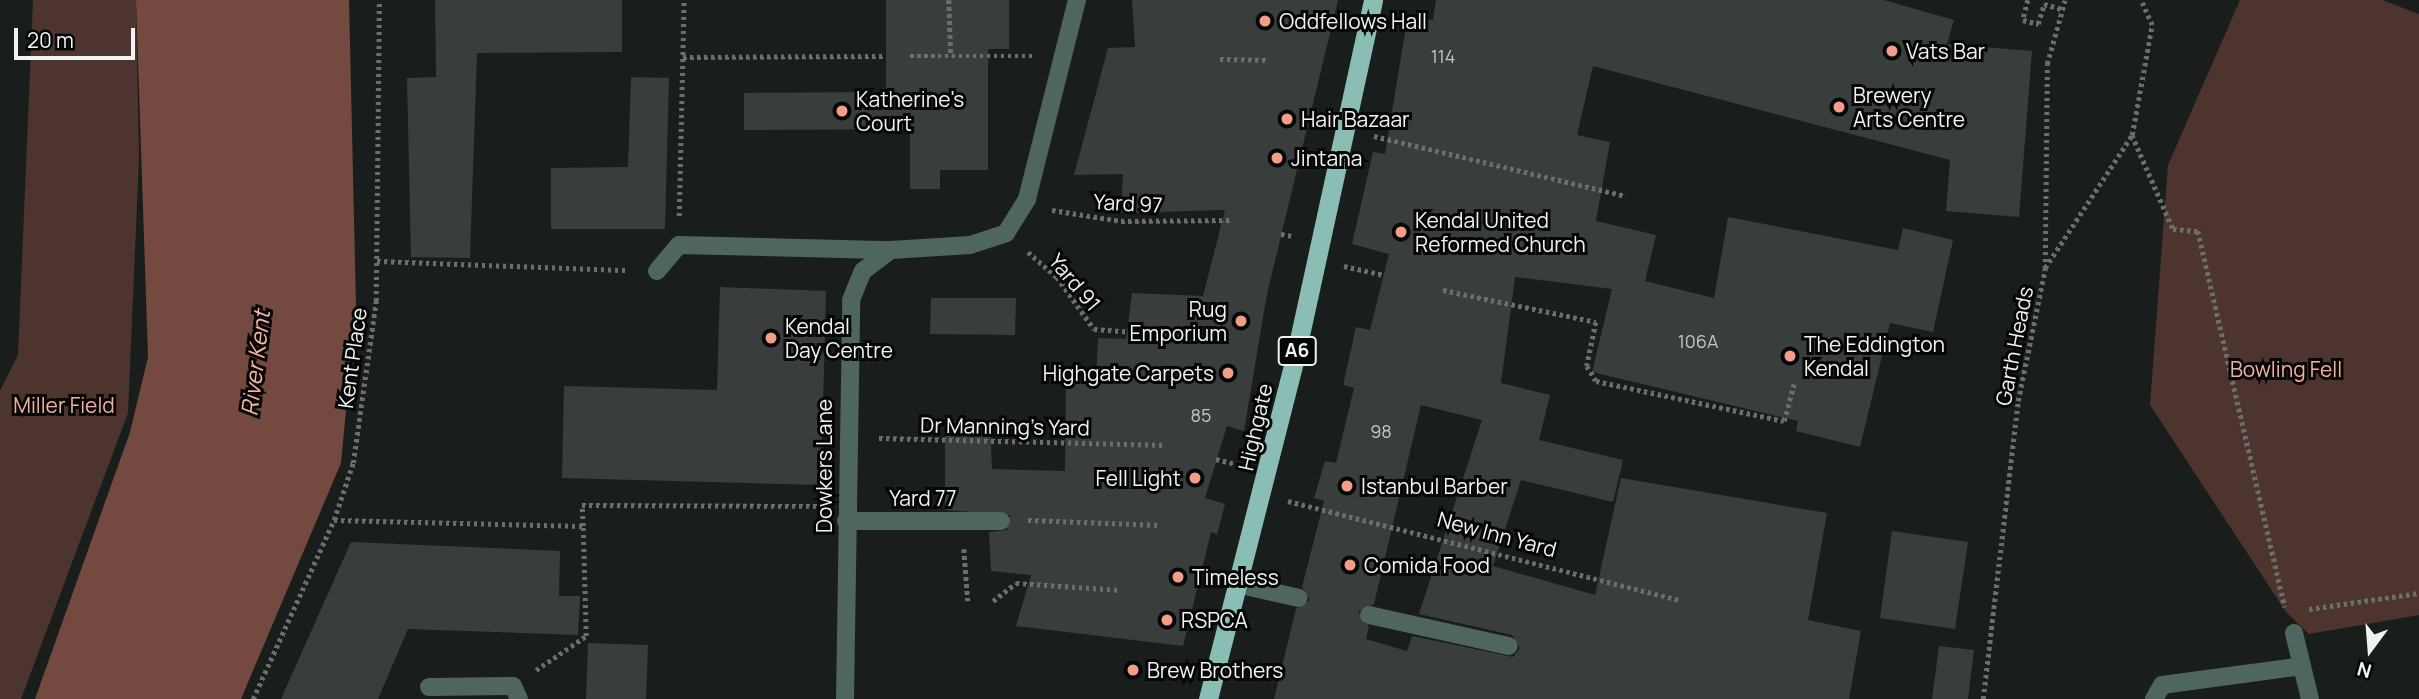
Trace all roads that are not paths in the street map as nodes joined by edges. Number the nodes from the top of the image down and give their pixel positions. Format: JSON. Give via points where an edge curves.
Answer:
{"nodes":[{"id":1,"x":1077,"y":0,"type":"edge"},
{"id":2,"x":1373,"y":0,"type":"edge"},
{"id":3,"x":891,"y":250,"type":"junction"},
{"id":4,"x":657,"y":271,"type":"road end"},
{"id":5,"x":846,"y":513,"type":"junction"},
{"id":6,"x":1001,"y":521,"type":"dead end"},
{"id":7,"x":1241,"y":585,"type":"junction"},
{"id":8,"x":1299,"y":598,"type":"dead end"},
{"id":9,"x":1369,"y":615,"type":"dead end"},
{"id":10,"x":2294,"y":633,"type":"dead end"},
{"id":11,"x":1509,"y":646,"type":"dead end"},
{"id":12,"x":2302,"y":666,"type":"junction"},
{"id":13,"x":429,"y":687,"type":"dead end"},
{"id":14,"x":516,"y":692,"type":"edge"},
{"id":15,"x":845,"y":699,"type":"edge"},
{"id":16,"x":1208,"y":699,"type":"edge"},
{"id":17,"x":2154,"y":699,"type":"edge"},
{"id":18,"x":2310,"y":699,"type":"edge"}],
"edges":[{"from":1,"to":3,"type":"street","via":[[1027,199],[1006,233],[970,245]]},
{"from":2,"to":7,"type":"highway","name":"Highgate","number":"A6"},
{"from":3,"to":4,"type":"street","via":[[678,245]]},
{"from":3,"to":5,"type":"street","name":"Dowkers Lane","via":[[863,271],[851,300]]},
{"from":5,"to":6,"type":"street","name":"Yard 77"},
{"from":5,"to":15,"type":"street","name":"Dowkers Lane"},
{"from":7,"to":8,"type":"street"},
{"from":7,"to":16,"type":"highway","name":"Highgate","number":"A6"},
{"from":9,"to":11,"type":"street"},
{"from":10,"to":12,"type":"street"},
{"from":12,"to":17,"type":"street","via":[[2162,685]]},
{"from":12,"to":18,"type":"street"},
{"from":13,"to":14,"type":"street"}]}
